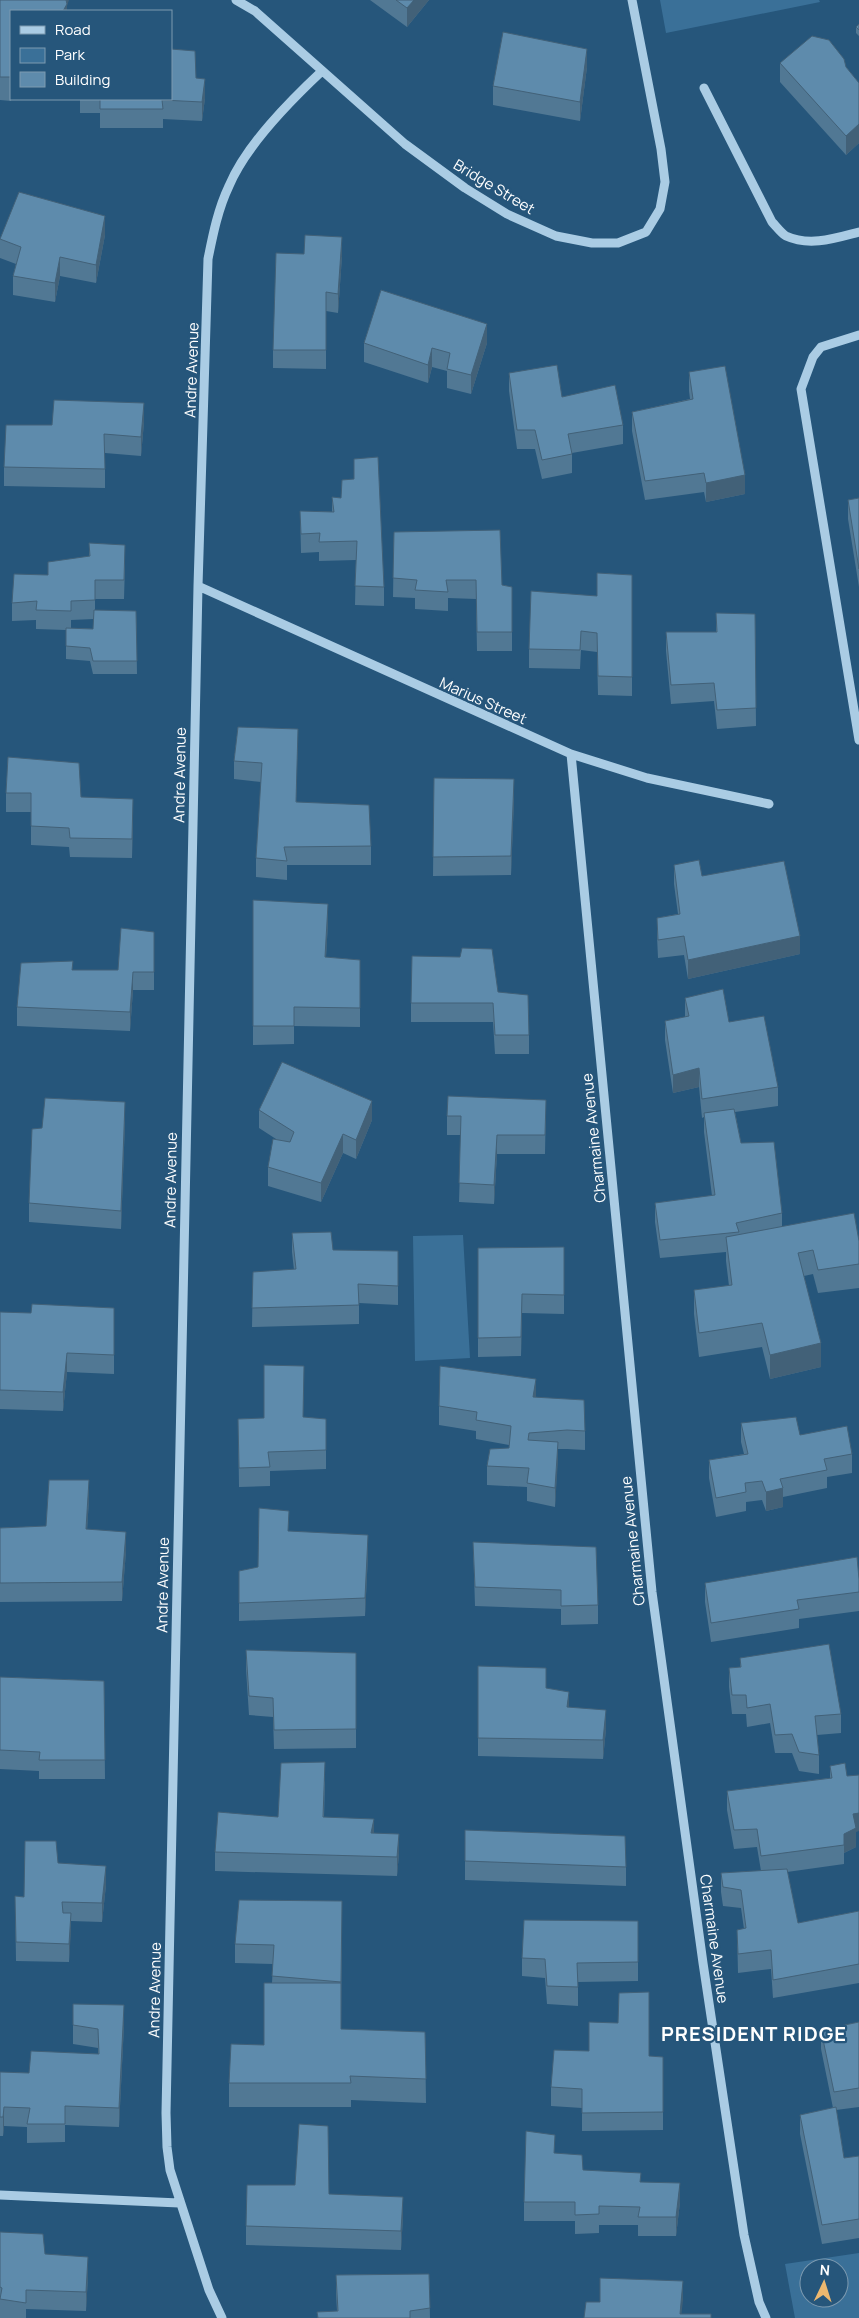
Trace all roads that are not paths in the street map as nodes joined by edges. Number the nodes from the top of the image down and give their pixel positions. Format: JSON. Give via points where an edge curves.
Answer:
{"nodes":[{"id":1,"x":236,"y":0,"type":"edge"},
{"id":2,"x":632,"y":0,"type":"edge"},
{"id":3,"x":322,"y":71,"type":"junction"},
{"id":4,"x":704,"y":88,"type":"dead end"},
{"id":5,"x":859,"y":232,"type":"edge"},
{"id":6,"x":859,"y":335,"type":"edge"},
{"id":7,"x":198,"y":586,"type":"junction"},
{"id":8,"x":859,"y":740,"type":"edge"},
{"id":9,"x":571,"y":754,"type":"junction"},
{"id":10,"x":769,"y":804,"type":"dead end"},
{"id":11,"x":0,"y":2195,"type":"edge"},
{"id":12,"x":179,"y":2203,"type":"junction"},
{"id":13,"x":222,"y":2318,"type":"edge"},
{"id":14,"x":766,"y":2318,"type":"edge"}],
"edges":[{"from":1,"to":3,"type":"street","name":"Bridge Street","via":[[255,11]]},
{"from":2,"to":3,"type":"street","name":"Bridge Street","via":[[665,182],[660,209],[646,232],[618,243],[592,243],[556,236],[507,214],[405,144]]},
{"from":3,"to":7,"type":"street","name":"Andre Avenue","via":[[293,99],[248,153],[229,185],[217,219],[208,259]]},
{"from":4,"to":5,"type":"street","via":[[772,222],[786,235],[809,241]]},
{"from":6,"to":8,"type":"street","via":[[821,346],[801,388]]},
{"from":7,"to":9,"type":"street","name":"Marius Street"},
{"from":7,"to":12,"type":"street","name":"Andre Avenue","via":[[166,2113],[169,2163]]},
{"from":9,"to":10,"type":"street","name":"Marius Street","via":[[647,778]]},
{"from":9,"to":14,"type":"street","name":"Charmaine Avenue","via":[[652,1592],[744,2235]]},
{"from":11,"to":12,"type":"street"},
{"from":12,"to":13,"type":"street","name":"Andre Avenue"}]}
